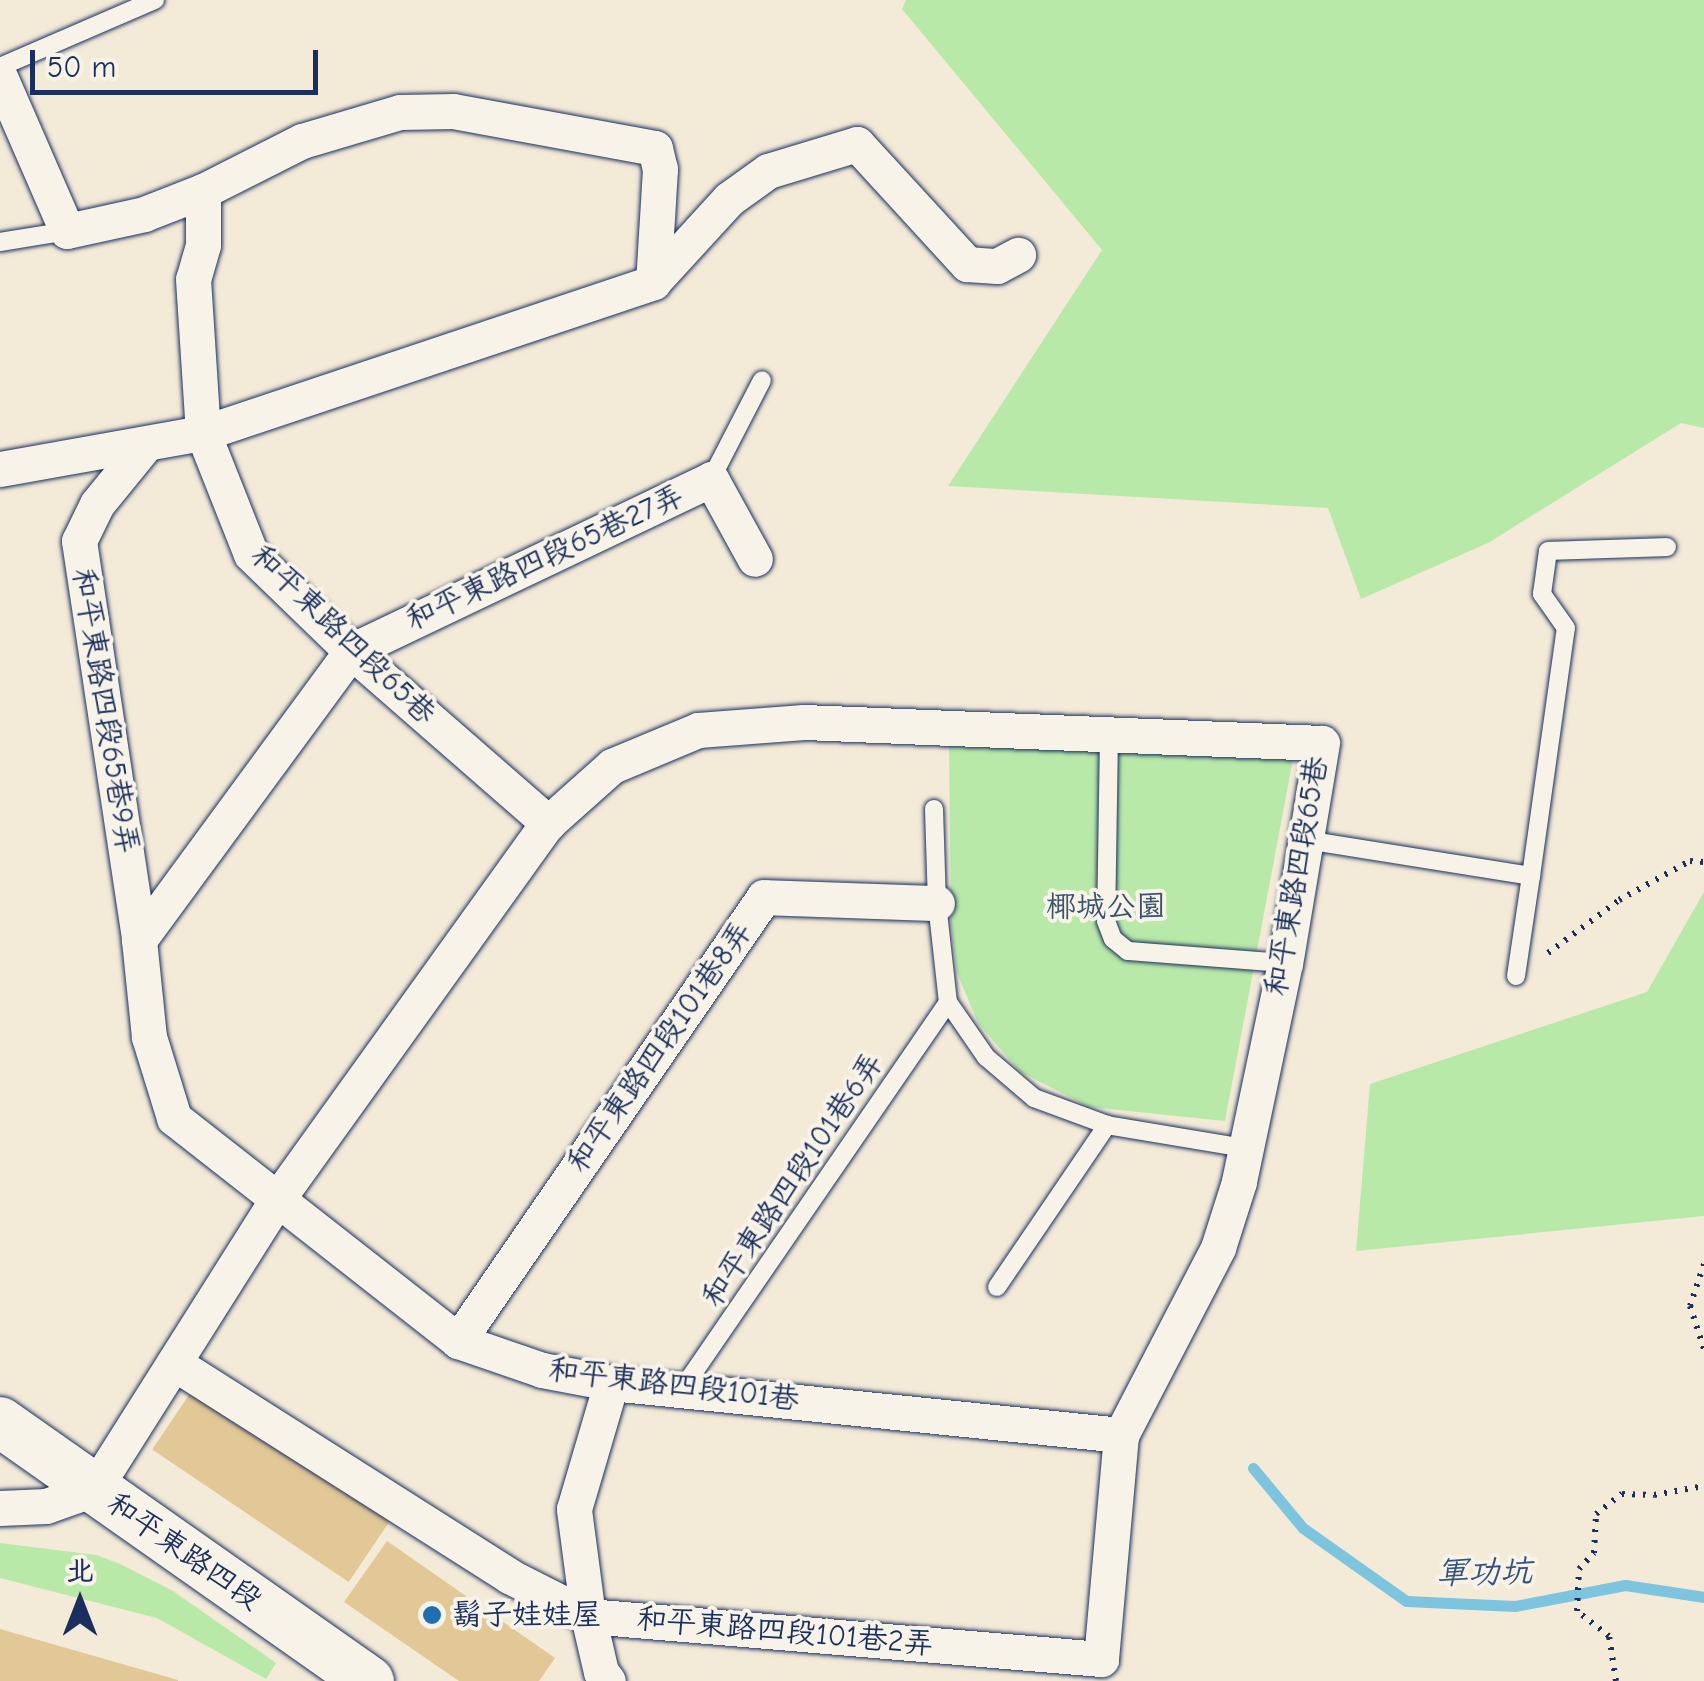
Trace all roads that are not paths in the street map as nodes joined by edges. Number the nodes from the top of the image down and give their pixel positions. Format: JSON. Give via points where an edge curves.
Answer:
{"nodes":[{"id":1,"x":155,"y":0,"type":"edge"},
{"id":2,"x":0,"y":67,"type":"edge"},
{"id":3,"x":0,"y":77,"type":"edge"},
{"id":4,"x":203,"y":191,"type":"junction"},
{"id":5,"x":66,"y":232,"type":"junction"},
{"id":6,"x":0,"y":242,"type":"edge"},
{"id":7,"x":1018,"y":255,"type":"dead end"},
{"id":8,"x":653,"y":282,"type":"junction"},
{"id":9,"x":762,"y":380,"type":"dead end"},
{"id":10,"x":202,"y":434,"type":"junction"},
{"id":11,"x":146,"y":444,"type":"junction"},
{"id":12,"x":0,"y":469,"type":"edge"},
{"id":13,"x":712,"y":479,"type":"junction"},
{"id":14,"x":1667,"y":547,"type":"dead end"},
{"id":15,"x":756,"y":559,"type":"dead end"},
{"id":16,"x":351,"y":651,"type":"junction"},
{"id":17,"x":1108,"y":735,"type":"junction"},
{"id":18,"x":934,"y":809,"type":"dead end"},
{"id":19,"x":548,"y":824,"type":"junction"},
{"id":20,"x":1306,"y":840,"type":"junction"},
{"id":21,"x":1530,"y":876,"type":"junction"},
{"id":22,"x":937,"y":903,"type":"junction"},
{"id":23,"x":140,"y":940,"type":"junction"},
{"id":24,"x":1284,"y":963,"type":"junction"},
{"id":25,"x":1516,"y":976,"type":"road end"},
{"id":26,"x":948,"y":1002,"type":"junction"},
{"id":27,"x":1107,"y":1125,"type":"junction"},
{"id":28,"x":1245,"y":1148,"type":"junction"},
{"id":29,"x":276,"y":1202,"type":"junction"},
{"id":30,"x":998,"y":1286,"type":"dead end"},
{"id":31,"x":458,"y":1340,"type":"junction"},
{"id":32,"x":174,"y":1364,"type":"junction"},
{"id":33,"x":611,"y":1383,"type":"junction"},
{"id":34,"x":683,"y":1388,"type":"junction"},
{"id":35,"x":0,"y":1422,"type":"edge"},
{"id":36,"x":1121,"y":1434,"type":"junction"},
{"id":37,"x":94,"y":1489,"type":"junction"},
{"id":38,"x":0,"y":1508,"type":"edge"},
{"id":39,"x":588,"y":1616,"type":"junction"},
{"id":40,"x":1101,"y":1659,"type":"joint"},
{"id":41,"x":369,"y":1681,"type":"edge"},
{"id":42,"x":608,"y":1681,"type":"edge"}],
"edges":[{"from":1,"to":2,"type":"lane"},
{"from":3,"to":5,"type":"street"},
{"from":4,"to":5,"type":"street","via":[[144,214]]},
{"from":4,"to":8,"type":"street","via":[[302,140],[400,112],[453,112],[655,148],[660,168]]},
{"from":4,"to":10,"type":"street","name":"和平東路四段65巷","via":[[202,245],[193,279]]},
{"from":5,"to":6,"type":"lane"},
{"from":7,"to":8,"type":"street","via":[[998,266],[967,264],[857,144],[768,171],[729,199]]},
{"from":8,"to":10,"type":"street"},
{"from":9,"to":13,"type":"lane"},
{"from":10,"to":11,"type":"street"},
{"from":10,"to":16,"type":"street","name":"和平東路四段65巷","via":[[251,554]]},
{"from":11,"to":12,"type":"street"},
{"from":11,"to":23,"type":"street","name":"和平東路四段65巷9弄","via":[[97,504],[79,542]]},
{"from":13,"to":15,"type":"street","name":"和平東路四段65巷27弄"},
{"from":13,"to":16,"type":"street","name":"和平東路四段65巷27弄"},
{"from":14,"to":21,"type":"lane","via":[[1548,551],[1542,594],[1566,628]]},
{"from":16,"to":19,"type":"street","name":"和平東路四段65巷"},
{"from":16,"to":23,"type":"street"},
{"from":17,"to":19,"type":"street","name":"和平東路四段65巷","via":[[804,722],[698,730],[612,766]]},
{"from":17,"to":20,"type":"street","name":"和平東路四段65巷","via":[[1322,744]]},
{"from":17,"to":24,"type":"lane","via":[[1106,921],[1112,939],[1128,951]]},
{"from":18,"to":22,"type":"lane"},
{"from":19,"to":29,"type":"street","name":"和平東路四段65巷"},
{"from":20,"to":21,"type":"lane"},
{"from":20,"to":24,"type":"street","name":"和平東路四段65巷"},
{"from":21,"to":25,"type":"lane"},
{"from":22,"to":26,"type":"lane"},
{"from":22,"to":31,"type":"street","name":"和平東路四段101巷8弄","via":[[764,896]]},
{"from":23,"to":29,"type":"street","name":"和平東路四段65巷9弄","via":[[149,1037],[174,1118]]},
{"from":24,"to":28,"type":"street","name":"和平東路四段65巷"},
{"from":26,"to":27,"type":"lane","via":[[986,1056],[1034,1098]]},
{"from":26,"to":34,"type":"lane","name":"和平東路四段101巷6弄"},
{"from":27,"to":28,"type":"lane"},
{"from":27,"to":30,"type":"lane"},
{"from":28,"to":36,"type":"street","name":"和平東路四段65巷","via":[[1218,1248]]},
{"from":29,"to":31,"type":"street","name":"和平東路四段101巷"},
{"from":29,"to":32,"type":"street","name":"和平東路四段65巷"},
{"from":31,"to":33,"type":"street","name":"和平東路四段101巷","via":[[542,1370]]},
{"from":32,"to":37,"type":"street","name":"和平東路四段65巷"},
{"from":32,"to":39,"type":"street","via":[[510,1576]]},
{"from":33,"to":34,"type":"street","name":"和平東路四段101巷"},
{"from":33,"to":39,"type":"street","via":[[574,1509]]},
{"from":34,"to":36,"type":"street","name":"和平東路四段101巷"},
{"from":35,"to":37,"type":"main road","name":"和平東路四段"},
{"from":36,"to":40,"type":"street","name":"和平東路四段65巷"},
{"from":37,"to":38,"type":"street","via":[[46,1506]]},
{"from":37,"to":41,"type":"main road","name":"和平東路四段"},
{"from":39,"to":40,"type":"street","name":"和平東路四段101巷2弄"},
{"from":39,"to":42,"type":"street"}]}
